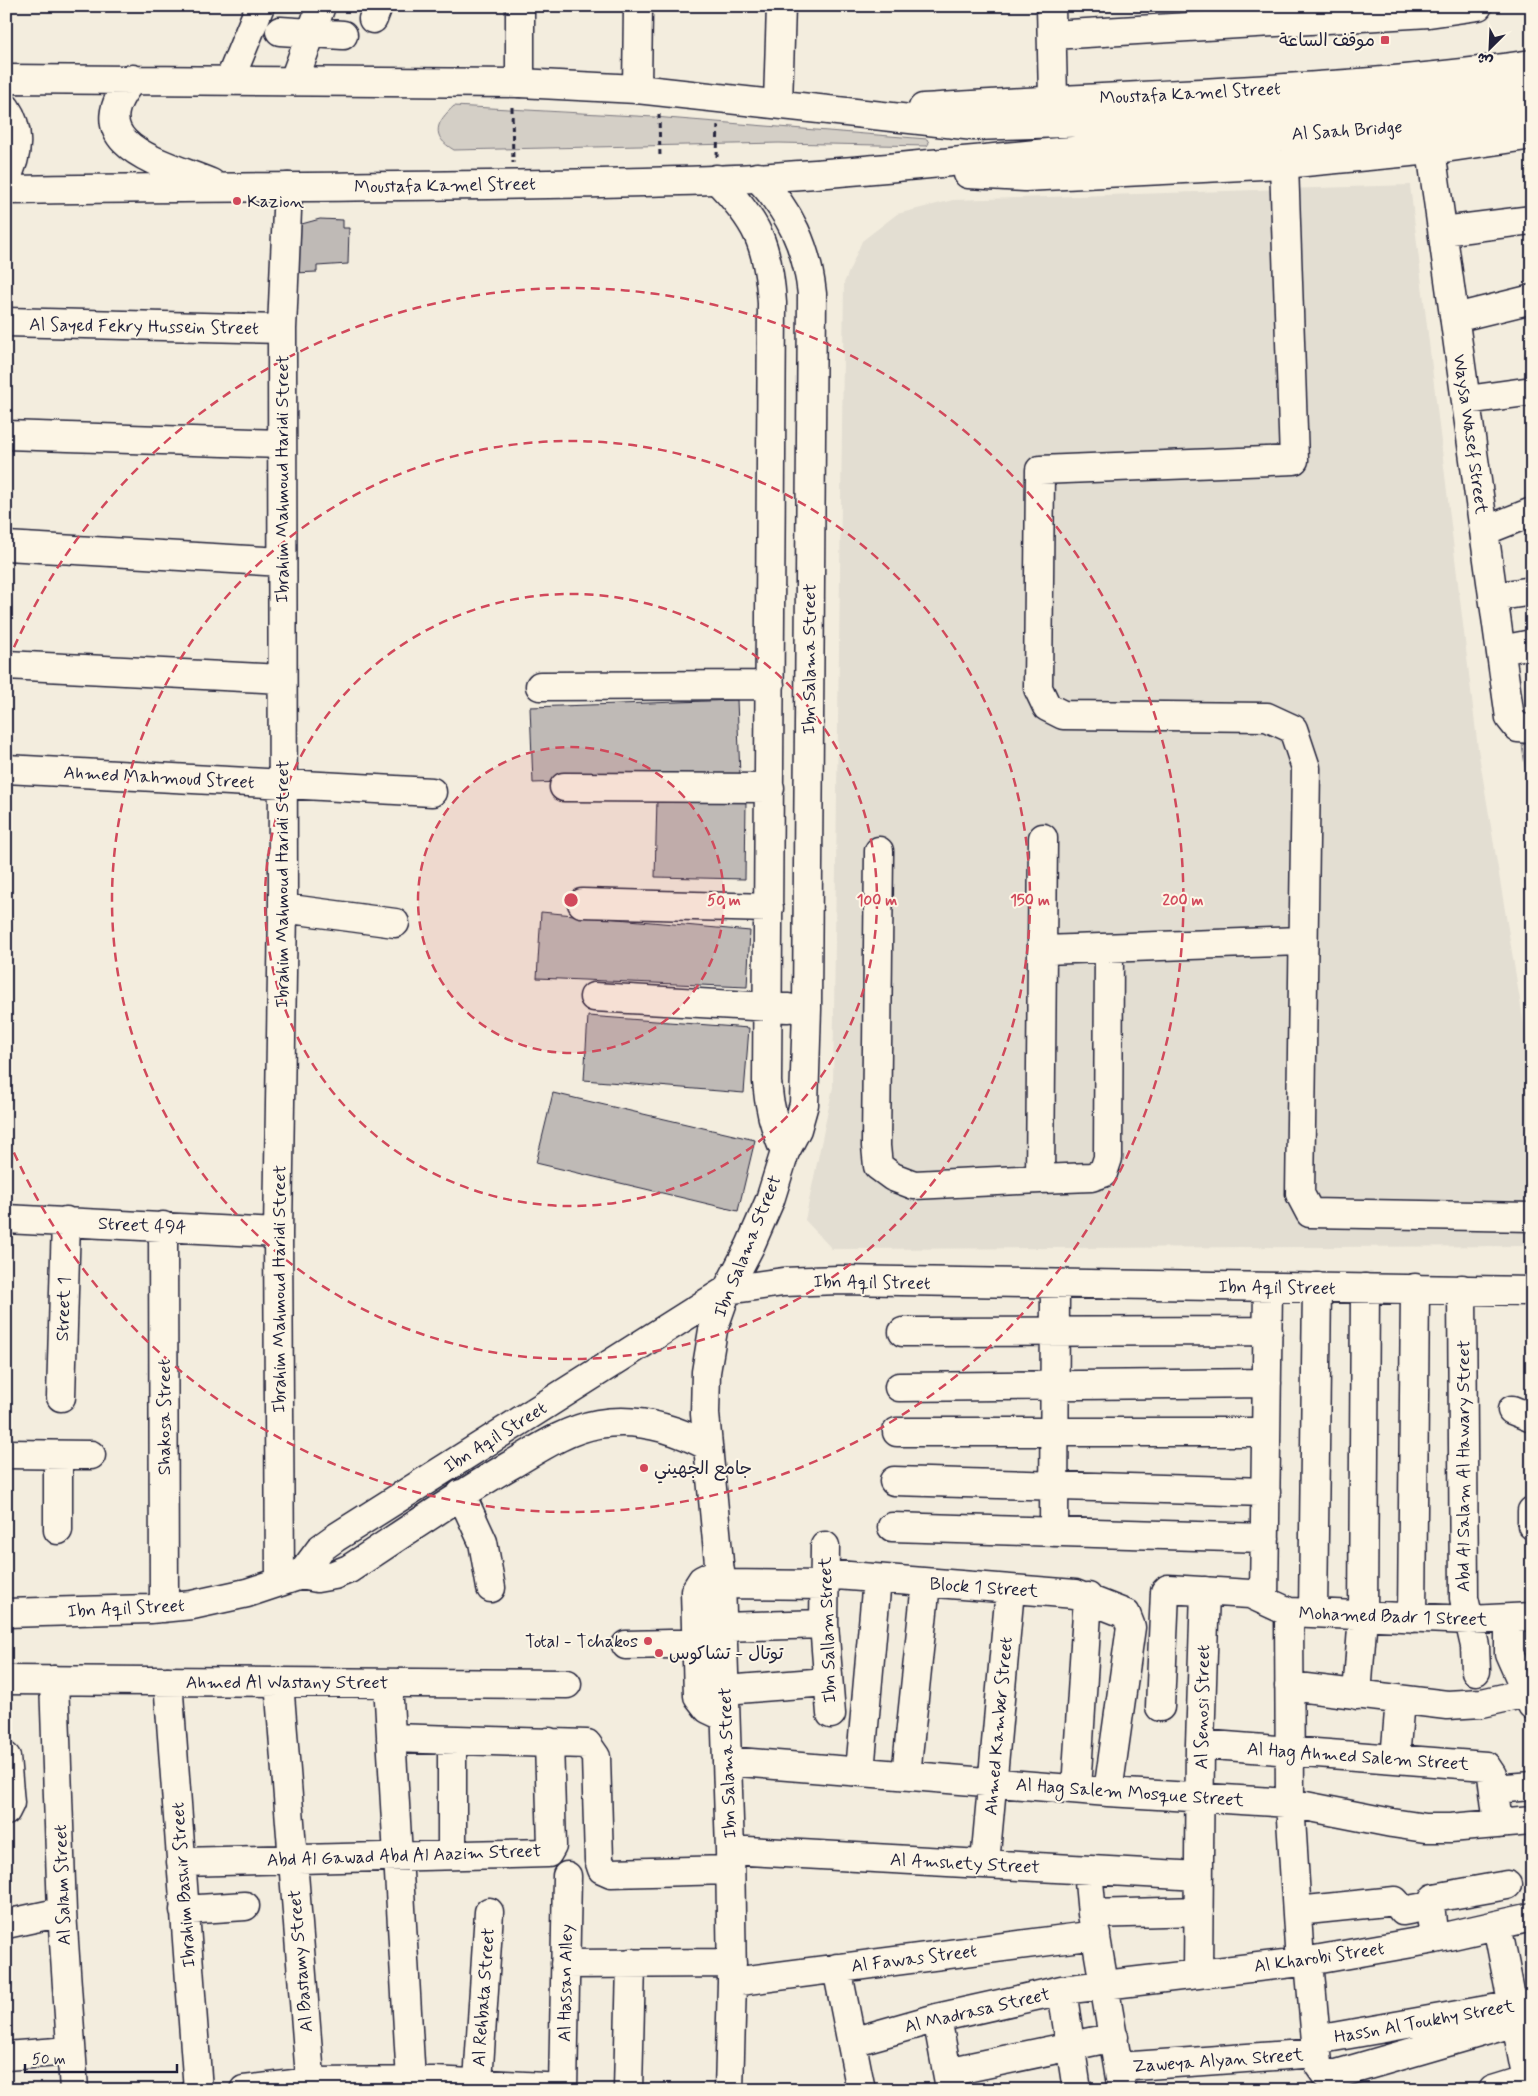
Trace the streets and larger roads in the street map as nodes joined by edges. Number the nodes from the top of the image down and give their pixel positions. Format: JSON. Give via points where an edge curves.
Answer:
{"nodes":[{"id":1,"x":260,"y":6,"type":"edge"},
{"id":2,"x":321,"y":6,"type":"edge"},
{"id":3,"x":520,"y":6,"type":"edge"},
{"id":4,"x":638,"y":6,"type":"edge"},
{"id":5,"x":780,"y":6,"type":"edge"},
{"id":6,"x":1051,"y":6,"type":"edge"},
{"id":7,"x":1478,"y":6,"type":"edge"},
{"id":8,"x":1429,"y":10,"type":"edge"},
{"id":9,"x":280,"y":31,"type":"dead end"},
{"id":10,"x":311,"y":34,"type":"junction"},
{"id":11,"x":343,"y":35,"type":"dead end"},
{"id":12,"x":1052,"y":35,"type":"junction"},
{"id":13,"x":1532,"y":64,"type":"edge"},
{"id":14,"x":6,"y":79,"type":"edge"},
{"id":15,"x":132,"y":79,"type":"junction"},
{"id":16,"x":230,"y":79,"type":"junction"},
{"id":17,"x":294,"y":80,"type":"junction"},
{"id":18,"x":516,"y":83,"type":"junction"},
{"id":19,"x":1532,"y":84,"type":"edge"},
{"id":20,"x":648,"y":90,"type":"junction"},
{"id":21,"x":1053,"y":99,"type":"junction"},
{"id":22,"x":778,"y":103,"type":"junction"},
{"id":23,"x":6,"y":108,"type":"edge"},
{"id":24,"x":1532,"y":109,"type":"edge"},
{"id":25,"x":847,"y":113,"type":"junction"},
{"id":26,"x":1163,"y":131,"type":"junction"},
{"id":27,"x":1532,"y":135,"type":"edge"},
{"id":28,"x":1431,"y":150,"type":"junction"},
{"id":29,"x":1284,"y":164,"type":"junction"},
{"id":30,"x":884,"y":169,"type":"junction"},
{"id":31,"x":757,"y":177,"type":"junction"},
{"id":32,"x":6,"y":178,"type":"edge"},
{"id":33,"x":716,"y":180,"type":"junction"},
{"id":34,"x":288,"y":186,"type":"junction"},
{"id":35,"x":222,"y":187,"type":"junction"},
{"id":36,"x":6,"y":190,"type":"edge"},
{"id":37,"x":1532,"y":220,"type":"edge"},
{"id":38,"x":1443,"y":231,"type":"junction"},
{"id":39,"x":1532,"y":298,"type":"edge"},
{"id":40,"x":1455,"y":318,"type":"junction"},
{"id":41,"x":6,"y":322,"type":"edge"},
{"id":42,"x":282,"y":329,"type":"junction"},
{"id":43,"x":1532,"y":391,"type":"edge"},
{"id":44,"x":1466,"y":400,"type":"junction"},
{"id":45,"x":6,"y":435,"type":"edge"},
{"id":46,"x":282,"y":444,"type":"junction"},
{"id":47,"x":1532,"y":512,"type":"edge"},
{"id":48,"x":1484,"y":531,"type":"junction"},
{"id":49,"x":6,"y":546,"type":"edge"},
{"id":50,"x":282,"y":562,"type":"junction"},
{"id":51,"x":1532,"y":591,"type":"edge"},
{"id":52,"x":1493,"y":597,"type":"junction"},
{"id":53,"x":1532,"y":644,"type":"edge"},
{"id":54,"x":1501,"y":650,"type":"junction"},
{"id":55,"x":6,"y":665,"type":"edge"},
{"id":56,"x":282,"y":679,"type":"junction"},
{"id":57,"x":770,"y":685,"type":"junction"},
{"id":58,"x":540,"y":686,"type":"dead end"},
{"id":59,"x":1521,"y":724,"type":"edge"},
{"id":60,"x":6,"y":769,"type":"edge"},
{"id":61,"x":283,"y":784,"type":"junction"},
{"id":62,"x":564,"y":787,"type":"dead end"},
{"id":63,"x":770,"y":788,"type":"junction"},
{"id":64,"x":432,"y":792,"type":"dead end"},
{"id":65,"x":1044,"y":838,"type":"dead end"},
{"id":66,"x":879,"y":851,"type":"dead end"},
{"id":67,"x":582,"y":903,"type":"dead end"},
{"id":68,"x":282,"y":908,"type":"junction"},
{"id":69,"x":769,"y":908,"type":"junction"},
{"id":70,"x":395,"y":923,"type":"dead end"},
{"id":71,"x":1303,"y":941,"type":"junction"},
{"id":72,"x":1109,"y":948,"type":"junction"},
{"id":73,"x":1044,"y":950,"type":"junction"},
{"id":74,"x":594,"y":997,"type":"dead end"},
{"id":75,"x":769,"y":1007,"type":"junction"},
{"id":76,"x":807,"y":1009,"type":"junction"},
{"id":77,"x":785,"y":1152,"type":"junction"},
{"id":78,"x":1040,"y":1179,"type":"junction"},
{"id":79,"x":1532,"y":1217,"type":"edge"},
{"id":80,"x":6,"y":1219,"type":"edge"},
{"id":81,"x":66,"y":1221,"type":"junction"},
{"id":82,"x":164,"y":1226,"type":"junction"},
{"id":83,"x":278,"y":1233,"type":"junction"},
{"id":84,"x":1055,"y":1284,"type":"junction"},
{"id":85,"x":1268,"y":1287,"type":"junction"},
{"id":86,"x":1317,"y":1287,"type":"junction"},
{"id":87,"x":1365,"y":1288,"type":"junction"},
{"id":88,"x":1415,"y":1288,"type":"junction"},
{"id":89,"x":1462,"y":1289,"type":"junction"},
{"id":90,"x":727,"y":1290,"type":"junction"},
{"id":91,"x":1532,"y":1291,"type":"edge"},
{"id":92,"x":1268,"y":1331,"type":"junction"},
{"id":93,"x":902,"y":1332,"type":"dead end"},
{"id":94,"x":1055,"y":1332,"type":"junction"},
{"id":95,"x":1267,"y":1383,"type":"junction"},
{"id":96,"x":1055,"y":1385,"type":"junction"},
{"id":97,"x":899,"y":1387,"type":"dead end"},
{"id":98,"x":61,"y":1397,"type":"dead end"},
{"id":99,"x":897,"y":1432,"type":"dead end"},
{"id":100,"x":1055,"y":1432,"type":"junction"},
{"id":101,"x":1266,"y":1432,"type":"junction"},
{"id":102,"x":708,"y":1446,"type":"junction"},
{"id":103,"x":6,"y":1454,"type":"edge"},
{"id":104,"x":58,"y":1455,"type":"junction"},
{"id":105,"x":91,"y":1455,"type":"dead end"},
{"id":106,"x":894,"y":1481,"type":"dead end"},
{"id":107,"x":1054,"y":1486,"type":"junction"},
{"id":108,"x":1266,"y":1492,"type":"junction"},
{"id":109,"x":462,"y":1494,"type":"junction"},
{"id":110,"x":1532,"y":1512,"type":"edge"},
{"id":111,"x":1532,"y":1525,"type":"edge"},
{"id":112,"x":892,"y":1527,"type":"dead end"},
{"id":113,"x":58,"y":1530,"type":"dead end"},
{"id":114,"x":1054,"y":1532,"type":"junction"},
{"id":115,"x":1265,"y":1538,"type":"junction"},
{"id":116,"x":825,"y":1546,"type":"dead end"},
{"id":117,"x":290,"y":1578,"type":"junction"},
{"id":118,"x":720,"y":1578,"type":"junction"},
{"id":119,"x":877,"y":1579,"type":"junction"},
{"id":120,"x":824,"y":1580,"type":"junction"},
{"id":121,"x":926,"y":1583,"type":"junction"},
{"id":122,"x":491,"y":1588,"type":"dead end"},
{"id":123,"x":1010,"y":1590,"type":"junction"},
{"id":124,"x":1205,"y":1591,"type":"junction"},
{"id":125,"x":1088,"y":1597,"type":"junction"},
{"id":126,"x":1264,"y":1599,"type":"junction"},
{"id":127,"x":164,"y":1608,"type":"junction"},
{"id":128,"x":6,"y":1613,"type":"edge"},
{"id":129,"x":1301,"y":1613,"type":"junction"},
{"id":130,"x":1363,"y":1615,"type":"junction"},
{"id":131,"x":1412,"y":1618,"type":"junction"},
{"id":132,"x":1520,"y":1618,"type":"edge"},
{"id":133,"x":1469,"y":1620,"type":"junction"},
{"id":134,"x":824,"y":1624,"type":"junction"},
{"id":135,"x":723,"y":1635,"type":"junction"},
{"id":136,"x":696,"y":1644,"type":"junction"},
{"id":137,"x":626,"y":1645,"type":"dead end"},
{"id":138,"x":1476,"y":1671,"type":"dead end"},
{"id":139,"x":6,"y":1680,"type":"edge"},
{"id":140,"x":54,"y":1680,"type":"junction"},
{"id":141,"x":168,"y":1681,"type":"junction"},
{"id":142,"x":279,"y":1682,"type":"junction"},
{"id":143,"x":388,"y":1682,"type":"junction"},
{"id":144,"x":827,"y":1682,"type":"junction"},
{"id":145,"x":567,"y":1684,"type":"dead end"},
{"id":146,"x":1289,"y":1686,"type":"junction"},
{"id":147,"x":725,"y":1690,"type":"junction"},
{"id":148,"x":1357,"y":1695,"type":"junction"},
{"id":149,"x":1529,"y":1699,"type":"edge"},
{"id":150,"x":1400,"y":1700,"type":"junction"},
{"id":151,"x":1160,"y":1707,"type":"dead end"},
{"id":152,"x":830,"y":1714,"type":"dead end"},
{"id":153,"x":725,"y":1717,"type":"junction"},
{"id":154,"x":391,"y":1738,"type":"junction"},
{"id":155,"x":452,"y":1740,"type":"junction"},
{"id":156,"x":549,"y":1742,"type":"junction"},
{"id":157,"x":1200,"y":1744,"type":"junction"},
{"id":158,"x":1290,"y":1751,"type":"junction"},
{"id":159,"x":6,"y":1757,"type":"edge"},
{"id":160,"x":1395,"y":1760,"type":"junction"},
{"id":161,"x":727,"y":1761,"type":"junction"},
{"id":162,"x":860,"y":1771,"type":"junction"},
{"id":163,"x":906,"y":1775,"type":"junction"},
{"id":164,"x":993,"y":1782,"type":"junction"},
{"id":165,"x":1532,"y":1786,"type":"edge"},
{"id":166,"x":1076,"y":1789,"type":"junction"},
{"id":167,"x":1494,"y":1789,"type":"junction"},
{"id":168,"x":1108,"y":1792,"type":"junction"},
{"id":169,"x":1200,"y":1798,"type":"junction"},
{"id":170,"x":1290,"y":1803,"type":"junction"},
{"id":171,"x":6,"y":1812,"type":"edge"},
{"id":172,"x":1532,"y":1821,"type":"edge"},
{"id":173,"x":1498,"y":1824,"type":"junction"},
{"id":174,"x":452,"y":1855,"type":"junction"},
{"id":175,"x":397,"y":1856,"type":"junction"},
{"id":176,"x":292,"y":1858,"type":"junction"},
{"id":177,"x":730,"y":1860,"type":"junction"},
{"id":178,"x":181,"y":1862,"type":"junction"},
{"id":179,"x":985,"y":1863,"type":"junction"},
{"id":180,"x":1088,"y":1871,"type":"junction"},
{"id":181,"x":567,"y":1876,"type":"dead end"},
{"id":182,"x":1199,"y":1876,"type":"junction"},
{"id":183,"x":1507,"y":1885,"type":"dead end"},
{"id":184,"x":245,"y":1906,"type":"dead end"},
{"id":185,"x":1430,"y":1906,"type":"junction"},
{"id":186,"x":184,"y":1910,"type":"junction"},
{"id":187,"x":1199,"y":1911,"type":"junction"},
{"id":188,"x":1297,"y":1911,"type":"junction"},
{"id":189,"x":62,"y":1912,"type":"junction"},
{"id":190,"x":489,"y":1912,"type":"dead end"},
{"id":191,"x":1532,"y":1917,"type":"edge"},
{"id":192,"x":6,"y":1924,"type":"edge"},
{"id":193,"x":1094,"y":1924,"type":"junction"},
{"id":194,"x":1497,"y":1925,"type":"junction"},
{"id":195,"x":1435,"y":1939,"type":"junction"},
{"id":196,"x":1305,"y":1962,"type":"junction"},
{"id":197,"x":631,"y":1963,"type":"junction"},
{"id":198,"x":565,"y":1964,"type":"junction"},
{"id":199,"x":837,"y":1968,"type":"junction"},
{"id":200,"x":732,"y":1972,"type":"junction"},
{"id":201,"x":1198,"y":1972,"type":"junction"},
{"id":202,"x":1104,"y":1984,"type":"junction"},
{"id":203,"x":1062,"y":1990,"type":"junction"},
{"id":204,"x":1520,"y":2010,"type":"edge"},
{"id":205,"x":937,"y":2018,"type":"junction"},
{"id":206,"x":1114,"y":2037,"type":"junction"},
{"id":207,"x":852,"y":2042,"type":"junction"},
{"id":208,"x":1070,"y":2046,"type":"junction"},
{"id":209,"x":1316,"y":2046,"type":"junction"},
{"id":210,"x":70,"y":2051,"type":"junction"},
{"id":211,"x":6,"y":2056,"type":"edge"},
{"id":212,"x":1121,"y":2078,"type":"edge"},
{"id":213,"x":949,"y":2081,"type":"edge"},
{"id":214,"x":478,"y":2082,"type":"junction"},
{"id":215,"x":1529,"y":2083,"type":"edge"},
{"id":216,"x":427,"y":2084,"type":"edge"},
{"id":217,"x":310,"y":2086,"type":"edge"},
{"id":218,"x":563,"y":2089,"type":"edge"},
{"id":219,"x":74,"y":2090,"type":"edge"},
{"id":220,"x":198,"y":2090,"type":"edge"},
{"id":221,"x":244,"y":2090,"type":"edge"},
{"id":222,"x":628,"y":2090,"type":"edge"},
{"id":223,"x":729,"y":2090,"type":"edge"},
{"id":224,"x":861,"y":2090,"type":"edge"},
{"id":225,"x":1077,"y":2090,"type":"edge"},
{"id":226,"x":1494,"y":2090,"type":"edge"}],
"edges":[{"from":1,"to":16,"type":"street"},
{"from":2,"to":10,"type":"street"},
{"from":3,"to":18,"type":"street"},
{"from":4,"to":20,"type":"street"},
{"from":5,"to":22,"type":"street"},
{"from":6,"to":12,"type":"street"},
{"from":7,"to":8,"type":"street"},
{"from":8,"to":12,"type":"street"},
{"from":9,"to":10,"type":"street"},
{"from":10,"to":11,"type":"street"},
{"from":10,"to":17,"type":"street"},
{"from":12,"to":21,"type":"street"},
{"from":13,"to":21,"type":"street","name":"Moustafa Kamel Street","via":[[1308,88]]},
{"from":14,"to":15,"type":"street","name":"Moustafa Kamel Street"},
{"from":15,"to":16,"type":"street","name":"Moustafa Kamel Street"},
{"from":15,"to":35,"type":"street","via":[[120,93],[114,111],[120,139],[135,151]]},
{"from":16,"to":17,"type":"street","name":"Moustafa Kamel Street"},
{"from":17,"to":18,"type":"street","name":"Moustafa Kamel Street"},
{"from":18,"to":20,"type":"street","name":"Moustafa Kamel Street"},
{"from":19,"to":26,"type":"street","name":"Al Saah Bridge"},
{"from":20,"to":22,"type":"street","name":"Moustafa Kamel Street"},
{"from":21,"to":25,"type":"street","name":"Moustafa Kamel Street"},
{"from":22,"to":25,"type":"street","name":"Moustafa Kamel Street"},
{"from":23,"to":32,"type":"street","via":[[17,140],[16,154]]},
{"from":24,"to":26,"type":"street","name":"Al Saah Bridge","via":[[1347,131]]},
{"from":25,"to":26,"type":"street","name":"Moustafa Kamel Street","via":[[974,126],[1041,125]]},
{"from":26,"to":30,"type":"street","name":"Moustafa Kamel Street"},
{"from":27,"to":28,"type":"street","name":"Moustafa Kamel Street"},
{"from":28,"to":29,"type":"street","name":"Moustafa Kamel Street"},
{"from":28,"to":38,"type":"street","name":"Waysa Wasef Street"},
{"from":29,"to":30,"type":"street","name":"Moustafa Kamel Street","via":[[1025,178]]},
{"from":29,"to":71,"type":"street","via":[[1294,460],[1040,470],[1038,688],[1047,707],[1063,715],[1267,717],[1293,729],[1306,768]]},
{"from":30,"to":31,"type":"street","name":"Moustafa Kamel Street"},
{"from":31,"to":33,"type":"street","name":"Moustafa Kamel Street"},
{"from":31,"to":76,"type":"street","name":"Ibn Salama Street","via":[[782,205],[796,230],[806,257],[812,294]]},
{"from":33,"to":34,"type":"street","name":"Moustafa Kamel Street"},
{"from":33,"to":57,"type":"street","name":"Ibn Salama Street","via":[[741,204],[759,235],[769,268],[772,303]]},
{"from":34,"to":35,"type":"street","name":"Moustafa Kamel Street"},
{"from":34,"to":42,"type":"street","name":"Ibrahim Mahmoud Haridi Street"},
{"from":35,"to":36,"type":"street","name":"Moustafa Kamel Street"},
{"from":37,"to":38,"type":"street"},
{"from":38,"to":40,"type":"street","name":"Waysa Wasef Street"},
{"from":39,"to":40,"type":"street"},
{"from":40,"to":44,"type":"street","name":"Waysa Wasef Street"},
{"from":41,"to":42,"type":"street","name":"Al Sayed Fekry Hussein Street"},
{"from":42,"to":46,"type":"street","name":"Ibrahim Mahmoud Haridi Street"},
{"from":43,"to":44,"type":"street"},
{"from":44,"to":48,"type":"street","name":"Waysa Wasef Street"},
{"from":45,"to":46,"type":"street"},
{"from":46,"to":50,"type":"street","name":"Ibrahim Mahmoud Haridi Street"},
{"from":47,"to":48,"type":"street"},
{"from":48,"to":52,"type":"street","name":"Waysa Wasef Street"},
{"from":49,"to":50,"type":"street"},
{"from":50,"to":56,"type":"street","name":"Ibrahim Mahmoud Haridi Street"},
{"from":51,"to":52,"type":"street"},
{"from":52,"to":54,"type":"street","name":"Waysa Wasef Street"},
{"from":53,"to":54,"type":"street"},
{"from":54,"to":59,"type":"street","name":"Waysa Wasef Street"},
{"from":55,"to":56,"type":"street"},
{"from":56,"to":61,"type":"street","name":"Ibrahim Mahmoud Haridi Street"},
{"from":57,"to":58,"type":"street"},
{"from":57,"to":63,"type":"street","name":"Ibn Salama Street"},
{"from":60,"to":61,"type":"street","name":"Ahmed Mahmoud Street"},
{"from":61,"to":64,"type":"street","name":"Ahmed Mahmoud Street"},
{"from":61,"to":68,"type":"street","name":"Ibrahim Mahmoud Haridi Street"},
{"from":62,"to":63,"type":"street"},
{"from":63,"to":69,"type":"street","name":"Ibn Salama Street"},
{"from":65,"to":73,"type":"street"},
{"from":66,"to":78,"type":"street","via":[[878,1166],[892,1177],[914,1185]]},
{"from":67,"to":69,"type":"street"},
{"from":68,"to":70,"type":"street"},
{"from":68,"to":83,"type":"street","name":"Ibrahim Mahmoud Haridi Street"},
{"from":69,"to":75,"type":"street","name":"Ibn Salama Street"},
{"from":71,"to":72,"type":"street"},
{"from":71,"to":79,"type":"street","via":[[1300,1194],[1310,1213]]},
{"from":72,"to":73,"type":"street"},
{"from":72,"to":78,"type":"street","via":[[1108,1158],[1103,1173],[1091,1177]]},
{"from":73,"to":78,"type":"street"},
{"from":74,"to":75,"type":"street"},
{"from":75,"to":76,"type":"street"},
{"from":75,"to":77,"type":"street","name":"Ibn Salama Street","via":[[769,1106]]},
{"from":76,"to":77,"type":"street","name":"Ibn Salama Street","via":[[804,1104],[797,1129]]},
{"from":77,"to":90,"type":"street","name":"Ibn Salama Street","via":[[770,1200]]},
{"from":80,"to":81,"type":"street","name":"Street 494"},
{"from":81,"to":82,"type":"street","name":"Street 494"},
{"from":81,"to":98,"type":"street","name":"Street 1"},
{"from":82,"to":83,"type":"street","name":"Street 494"},
{"from":82,"to":127,"type":"street","name":"Shakosa Street"},
{"from":83,"to":117,"type":"street","name":"Ibrahim Mahmoud Haridi Street"},
{"from":84,"to":85,"type":"street","name":"Ibn Aqil Street"},
{"from":84,"to":90,"type":"street","name":"Ibn Aqil Street","via":[[811,1280]]},
{"from":84,"to":94,"type":"street"},
{"from":85,"to":86,"type":"street","name":"Ibn Aqil Street"},
{"from":85,"to":92,"type":"street"},
{"from":86,"to":87,"type":"street","name":"Ibn Aqil Street"},
{"from":86,"to":129,"type":"street"},
{"from":87,"to":88,"type":"street","name":"Ibn Aqil Street"},
{"from":87,"to":130,"type":"street"},
{"from":88,"to":89,"type":"street","name":"Ibn Aqil Street"},
{"from":88,"to":131,"type":"street"},
{"from":89,"to":91,"type":"street","name":"Ibn Aqil Street"},
{"from":89,"to":133,"type":"street","name":"Abd Al Salam Al Hawary Street","via":[[1464,1587]]},
{"from":90,"to":102,"type":"street","name":"Ibn Salama Street","via":[[713,1330],[706,1372]]},
{"from":90,"to":117,"type":"street","name":"Ibn Aqil Street","via":[[335,1538]]},
{"from":92,"to":94,"type":"street"},
{"from":92,"to":95,"type":"street"},
{"from":93,"to":94,"type":"street"},
{"from":94,"to":96,"type":"street"},
{"from":95,"to":96,"type":"street"},
{"from":95,"to":101,"type":"street"},
{"from":96,"to":97,"type":"street"},
{"from":96,"to":100,"type":"street"},
{"from":99,"to":100,"type":"street"},
{"from":100,"to":101,"type":"street"},
{"from":100,"to":107,"type":"street"},
{"from":101,"to":108,"type":"street"},
{"from":102,"to":109,"type":"street","name":"Ibn Aqil Street","via":[[667,1427],[629,1422],[599,1424],[556,1438]]},
{"from":102,"to":118,"type":"street","name":"Ibn Salama Street"},
{"from":103,"to":104,"type":"street"},
{"from":104,"to":105,"type":"street"},
{"from":104,"to":113,"type":"street"},
{"from":106,"to":107,"type":"street"},
{"from":107,"to":108,"type":"street"},
{"from":107,"to":114,"type":"street"},
{"from":108,"to":115,"type":"street"},
{"from":109,"to":117,"type":"street","name":"Ibn Aqil Street","via":[[349,1569],[317,1578]]},
{"from":109,"to":122,"type":"street","via":[[483,1542]]},
{"from":110,"to":111,"type":"street"},
{"from":112,"to":114,"type":"street"},
{"from":114,"to":115,"type":"street"},
{"from":115,"to":126,"type":"street"},
{"from":116,"to":120,"type":"street","name":"Ibn Sallam Street"},
{"from":117,"to":127,"type":"street","name":"Ibn Aqil Street","via":[[220,1600]]},
{"from":118,"to":120,"type":"street","name":"Block 1 Street"},
{"from":118,"to":135,"type":"street","name":"Ibn Salama Street"},
{"from":118,"to":136,"type":"street","via":[[702,1580],[695,1591]]},
{"from":119,"to":120,"type":"street","name":"Block 1 Street"},
{"from":119,"to":121,"type":"street","name":"Block 1 Street"},
{"from":119,"to":162,"type":"street"},
{"from":120,"to":134,"type":"street","name":"Ibn Sallam Street"},
{"from":121,"to":123,"type":"street","name":"Block 1 Street"},
{"from":121,"to":163,"type":"street"},
{"from":123,"to":125,"type":"street","name":"Block 1 Street"},
{"from":123,"to":164,"type":"street","name":"Ahmed Kamber Street"},
{"from":124,"to":126,"type":"street","name":"Mohamed Badr 1 Street","via":[[1250,1594]]},
{"from":124,"to":151,"type":"street","name":"Mohamed Badr 1 Street","via":[[1172,1588],[1165,1592]]},
{"from":124,"to":157,"type":"street","name":"Al Senosi Street"},
{"from":125,"to":166,"type":"street"},
{"from":125,"to":168,"type":"street","name":"Block 1 Street","via":[[1126,1614],[1130,1627]]},
{"from":126,"to":129,"type":"street","name":"Mohamed Badr 1 Street"},
{"from":127,"to":128,"type":"street","name":"Ibn Aqil Street"},
{"from":129,"to":130,"type":"street","name":"Mohamed Badr 1 Street"},
{"from":129,"to":146,"type":"street"},
{"from":130,"to":131,"type":"street","name":"Mohamed Badr 1 Street"},
{"from":130,"to":148,"type":"street"},
{"from":131,"to":133,"type":"street","name":"Mohamed Badr 1 Street"},
{"from":132,"to":133,"type":"street","name":"Mohamed Badr 1 Street"},
{"from":132,"to":149,"type":"street","via":[[1509,1653]]},
{"from":133,"to":138,"type":"street","name":"Abd Al Salam Al Hawary Street"},
{"from":134,"to":135,"type":"street"},
{"from":134,"to":144,"type":"street","name":"Ibn Sallam Street"},
{"from":135,"to":136,"type":"street"},
{"from":135,"to":147,"type":"street","name":"Ibn Salama Street"},
{"from":136,"to":137,"type":"street"},
{"from":136,"to":153,"type":"street","via":[[698,1696],[708,1709]]},
{"from":139,"to":140,"type":"street","name":"Ahmed Al Wastany Street"},
{"from":140,"to":141,"type":"street","name":"Ahmed Al Wastany Street"},
{"from":140,"to":189,"type":"street","name":"Al Salam Street"},
{"from":141,"to":142,"type":"street","name":"Ahmed Al Wastany Street"},
{"from":141,"to":178,"type":"street","name":"Ibrahim Bashir Street"},
{"from":142,"to":143,"type":"street","name":"Ahmed Al Wastany Street"},
{"from":142,"to":176,"type":"street","name":"Al Bastamy Street"},
{"from":143,"to":145,"type":"street","name":"Ahmed Al Wastany Street"},
{"from":143,"to":154,"type":"street"},
{"from":144,"to":147,"type":"street"},
{"from":144,"to":152,"type":"street","name":"Ibn Sallam Street"},
{"from":146,"to":148,"type":"street"},
{"from":146,"to":158,"type":"street"},
{"from":147,"to":153,"type":"street","name":"Ibn Salama Street"},
{"from":148,"to":150,"type":"street"},
{"from":149,"to":150,"type":"street","via":[[1464,1705]]},
{"from":150,"to":160,"type":"street"},
{"from":153,"to":161,"type":"street","name":"Ibn Salama Street"},
{"from":154,"to":155,"type":"street"},
{"from":154,"to":175,"type":"street"},
{"from":155,"to":156,"type":"street"},
{"from":155,"to":174,"type":"street"},
{"from":156,"to":174,"type":"street","name":"Abd Al Gawad Abd Al Aazim Street","via":[[550,1851]]},
{"from":156,"to":177,"type":"street","name":"Al Amshety Street","via":[[587,1744],[596,1757],[599,1860],[602,1869],[611,1873]]},
{"from":157,"to":158,"type":"street","name":"Al Hag Ahmed Salem Street"},
{"from":157,"to":169,"type":"street","name":"Al Senosi Street"},
{"from":158,"to":160,"type":"street","name":"Al Hag Ahmed Salem Street"},
{"from":158,"to":170,"type":"street"},
{"from":159,"to":171,"type":"street","via":[[10,1803]]},
{"from":160,"to":167,"type":"street","name":"Al Hag Ahmed Salem Street","via":[[1486,1766],[1492,1774]]},
{"from":161,"to":162,"type":"street","name":"Al Hag Salem Mosque Street"},
{"from":161,"to":177,"type":"street","name":"Ibn Salama Street"},
{"from":162,"to":163,"type":"street","name":"Al Hag Salem Mosque Street"},
{"from":163,"to":164,"type":"street","name":"Al Hag Salem Mosque Street"},
{"from":164,"to":166,"type":"street","name":"Al Hag Salem Mosque Street"},
{"from":164,"to":179,"type":"street","name":"Ahmed Kamber Street"},
{"from":165,"to":167,"type":"street"},
{"from":166,"to":168,"type":"street","name":"Al Hag Salem Mosque Street"},
{"from":167,"to":173,"type":"street","name":"Al Hag Ahmed Salem Street"},
{"from":168,"to":169,"type":"street","name":"Al Hag Salem Mosque Street"},
{"from":169,"to":170,"type":"street","name":"Al Hag Salem Mosque Street"},
{"from":169,"to":182,"type":"street","name":"Al Senosi Street"},
{"from":170,"to":173,"type":"street","name":"Al Hag Salem Mosque Street","via":[[1425,1828]]},
{"from":170,"to":188,"type":"street"},
{"from":172,"to":173,"type":"street","name":"Al Hag Salem Mosque Street"},
{"from":174,"to":175,"type":"street","name":"Abd Al Gawad Abd Al Aazim Street"},
{"from":175,"to":176,"type":"street","name":"Abd Al Gawad Abd Al Aazim Street"},
{"from":175,"to":216,"type":"street"},
{"from":176,"to":178,"type":"street","name":"Abd Al Gawad Abd Al Aazim Street"},
{"from":176,"to":217,"type":"street","name":"Al Bastamy Street"},
{"from":177,"to":179,"type":"street","name":"Al Amshety Street"},
{"from":177,"to":200,"type":"street","name":"Ibn Salama Street"},
{"from":178,"to":186,"type":"street","name":"Ibrahim Bashir Street"},
{"from":179,"to":180,"type":"street","name":"Al Amshety Street"},
{"from":180,"to":182,"type":"street","name":"Al Amshety Street"},
{"from":180,"to":193,"type":"street"},
{"from":181,"to":198,"type":"street","name":"Al Hassan Alley"},
{"from":182,"to":187,"type":"street","name":"Al Senosi Street"},
{"from":183,"to":185,"type":"street","via":[[1438,1896]]},
{"from":184,"to":186,"type":"street"},
{"from":185,"to":188,"type":"street","via":[[1402,1910],[1395,1901]]},
{"from":185,"to":195,"type":"street"},
{"from":186,"to":220,"type":"street","name":"Ibrahim Bashir Street"},
{"from":187,"to":193,"type":"street","name":"Al Fawas Street"},
{"from":187,"to":201,"type":"street","name":"Al Senosi Street"},
{"from":188,"to":196,"type":"street"},
{"from":189,"to":192,"type":"street"},
{"from":189,"to":210,"type":"street","name":"Al Salam Street"},
{"from":190,"to":214,"type":"street","name":"Al Rehbata Street"},
{"from":191,"to":194,"type":"street","name":"Al Kharobi Street"},
{"from":193,"to":199,"type":"street","name":"Al Fawas Street"},
{"from":193,"to":202,"type":"street"},
{"from":194,"to":195,"type":"street","name":"Al Kharobi Street"},
{"from":194,"to":204,"type":"street"},
{"from":195,"to":196,"type":"street","name":"Al Kharobi Street"},
{"from":196,"to":201,"type":"street","name":"Al Kharobi Street"},
{"from":196,"to":209,"type":"street"},
{"from":197,"to":198,"type":"street","name":"Al Fawas Street"},
{"from":197,"to":200,"type":"street","name":"Al Fawas Street"},
{"from":197,"to":222,"type":"street"},
{"from":198,"to":218,"type":"street","name":"Al Hassan Alley"},
{"from":199,"to":200,"type":"street","name":"Al Fawas Street"},
{"from":199,"to":207,"type":"street"},
{"from":200,"to":223,"type":"street","name":"Ibn Salama Street"},
{"from":201,"to":202,"type":"street","name":"Al Kharobi Street"},
{"from":202,"to":203,"type":"street","name":"Al Madrasa Street"},
{"from":202,"to":206,"type":"street"},
{"from":203,"to":205,"type":"street","name":"Al Madrasa Street"},
{"from":203,"to":208,"type":"street"},
{"from":204,"to":209,"type":"street","name":"Hassn Al Toukhy Street"},
{"from":204,"to":209,"type":"street","via":[[1331,2075],[1320,2070]]},
{"from":204,"to":215,"type":"street"},
{"from":205,"to":207,"type":"street","name":"Al Madrasa Street"},
{"from":205,"to":213,"type":"street"},
{"from":206,"to":208,"type":"street"},
{"from":206,"to":212,"type":"street"},
{"from":207,"to":224,"type":"street"},
{"from":208,"to":213,"type":"street"},
{"from":208,"to":225,"type":"street"},
{"from":209,"to":212,"type":"street","name":"Zaweya Alyan Street"},
{"from":210,"to":211,"type":"street"},
{"from":210,"to":219,"type":"street","name":"Al Salam Street"},
{"from":214,"to":216,"type":"street"},
{"from":214,"to":218,"type":"street"},
{"from":215,"to":226,"type":"street"},
{"from":216,"to":217,"type":"street"},
{"from":217,"to":221,"type":"street"}]}
